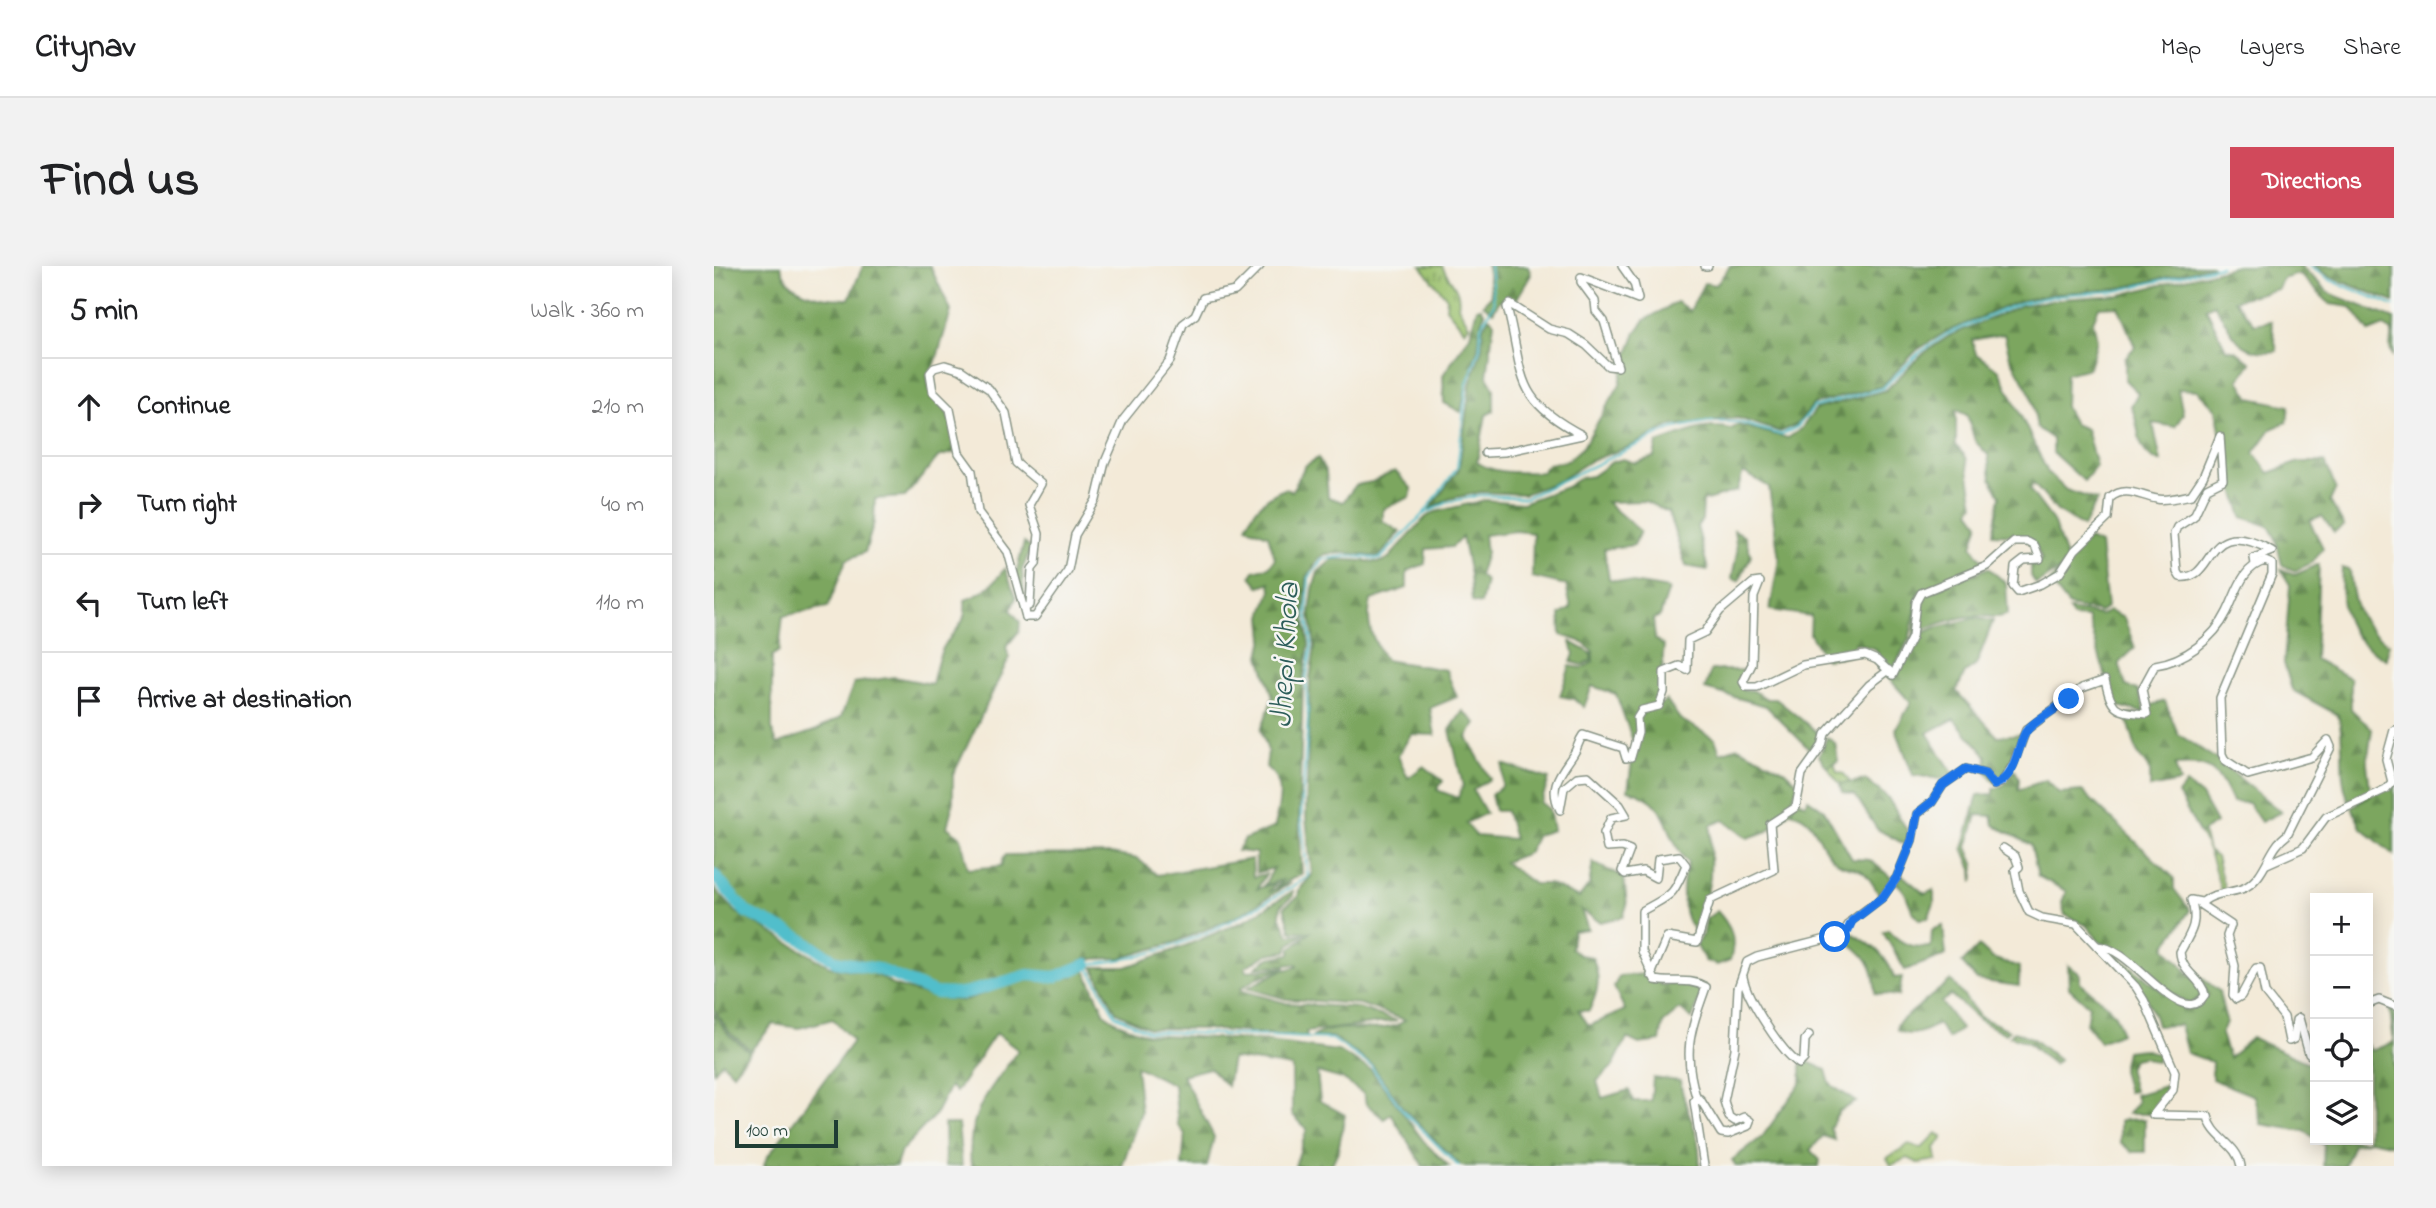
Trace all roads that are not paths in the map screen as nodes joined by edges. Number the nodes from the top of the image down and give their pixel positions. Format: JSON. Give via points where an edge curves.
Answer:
{"nodes":[{"id":1,"x":1260,"y":266,"type":"edge"},
{"id":2,"x":1622,"y":266,"type":"edge"},
{"id":3,"x":1485,"y":453,"type":"dead end"},
{"id":4,"x":2255,"y":564,"type":"junction"},
{"id":5,"x":1026,"y":617,"type":"junction"},
{"id":6,"x":1888,"y":670,"type":"junction"},
{"id":7,"x":2394,"y":730,"type":"edge"},
{"id":8,"x":2003,"y":848,"type":"dead end"},
{"id":9,"x":2266,"y":864,"type":"junction"},
{"id":10,"x":2201,"y":902,"type":"junction"},
{"id":11,"x":2097,"y":946,"type":"junction"},
{"id":12,"x":1742,"y":973,"type":"junction"},
{"id":13,"x":1651,"y":975,"type":"junction"},
{"id":14,"x":2373,"y":1002,"type":"edge"},
{"id":15,"x":2394,"y":1006,"type":"edge"},
{"id":16,"x":1809,"y":1035,"type":"dead end"},
{"id":17,"x":2310,"y":1055,"type":"edge"},
{"id":18,"x":1697,"y":1100,"type":"junction"},
{"id":19,"x":1704,"y":1166,"type":"edge"},
{"id":20,"x":2241,"y":1166,"type":"edge"}],
"edges":[{"from":1,"to":5,"type":"street","via":[[1235,291],[1203,298],[1195,315],[1183,324],[1170,360],[1123,420],[1105,462],[1096,500],[1075,535],[1068,570],[1035,617]]},
{"from":2,"to":3,"type":"street","via":[[1634,282],[1638,299],[1581,277],[1604,321],[1618,367],[1608,366],[1569,334],[1549,329],[1510,304],[1507,307],[1526,391],[1552,418],[1582,435]]},
{"from":4,"to":6,"type":"street","via":[[2254,558],[2272,551],[2226,539],[2197,573],[2189,578],[2177,572],[2177,527],[2194,516],[2207,488],[2223,480],[2220,436],[2191,495],[2160,500],[2134,491],[2116,493],[2108,505],[2108,518],[2074,550],[2060,573],[2041,584],[2018,592],[2013,586],[2015,567],[2024,560],[2040,559],[2035,545],[2022,541],[2006,546],[1987,566],[1921,593],[1907,650],[1893,675]]},
{"from":4,"to":9,"type":"street","via":[[2272,564],[2272,574],[2220,698],[2222,754],[2248,775],[2312,757],[2328,740],[2331,747],[2287,835],[2275,843]]},
{"from":4,"to":12,"type":"street","via":[[2226,615],[2204,639],[2183,658],[2155,665],[2142,689],[2147,714],[2119,711],[2105,680],[2082,688],[2026,730],[2021,751],[2002,782],[1994,785],[1985,774],[1966,769],[1943,785],[1917,814],[1897,877],[1848,930],[1757,957],[1747,962]]},
{"from":5,"to":5,"type":"street","via":[[1040,534],[1029,505],[1041,484],[1016,463],[1006,413],[989,389],[961,370],[945,365],[934,368],[930,373],[933,392],[950,409],[959,453],[972,471],[978,512],[1008,552]]},
{"from":6,"to":13,"type":"street","via":[[1825,734],[1822,746],[1801,774],[1796,807],[1770,824],[1774,870],[1710,900],[1697,942],[1667,937]]},
{"from":6,"to":13,"type":"street","via":[[1865,655],[1802,665],[1757,687],[1746,687],[1743,682],[1752,663],[1754,597],[1760,582],[1753,583],[1720,611],[1705,632],[1688,640],[1687,670],[1679,666],[1664,672],[1659,706],[1642,710],[1637,718],[1631,757],[1626,758],[1623,748],[1583,735],[1576,752],[1556,776],[1560,810],[1564,788],[1577,777],[1588,776],[1626,815],[1611,818],[1604,833],[1607,849],[1630,850],[1622,872],[1643,871],[1656,878],[1658,859],[1667,856],[1679,856],[1686,864],[1673,893],[1642,911],[1642,951]]},
{"from":7,"to":9,"type":"street","via":[[2386,760],[2392,782],[2386,789],[2326,817],[2303,848]]},
{"from":8,"to":11,"type":"street","via":[[2015,856],[2019,891],[2029,912],[2077,924]]},
{"from":9,"to":10,"type":"street","via":[[2244,888]]},
{"from":10,"to":11,"type":"street","via":[[2191,900],[2196,918],[2190,939],[2180,952],[2183,964],[2203,986],[2205,995],[2199,1004],[2190,1007],[2174,1000],[2117,950]]},
{"from":10,"to":17,"type":"street","via":[[2231,925],[2227,936],[2235,966],[2233,995],[2236,999],[2241,996],[2260,968],[2265,993],[2284,1017],[2289,1041],[2294,1040],[2299,1018]]},
{"from":11,"to":20,"type":"street","via":[[2136,987],[2175,1072],[2173,1090],[2153,1115],[2208,1116],[2216,1132],[2233,1146]]},
{"from":12,"to":16,"type":"street","via":[[1758,1012],[1799,1063]]},
{"from":12,"to":18,"type":"street","via":[[1735,1049],[1724,1101],[1729,1117],[1735,1121],[1744,1117],[1750,1121],[1748,1126],[1728,1135],[1721,1133]]},
{"from":13,"to":18,"type":"street","via":[[1667,982],[1691,979],[1706,987],[1687,1055]]},
{"from":14,"to":15,"type":"street"},
{"from":18,"to":19,"type":"street"}]}
